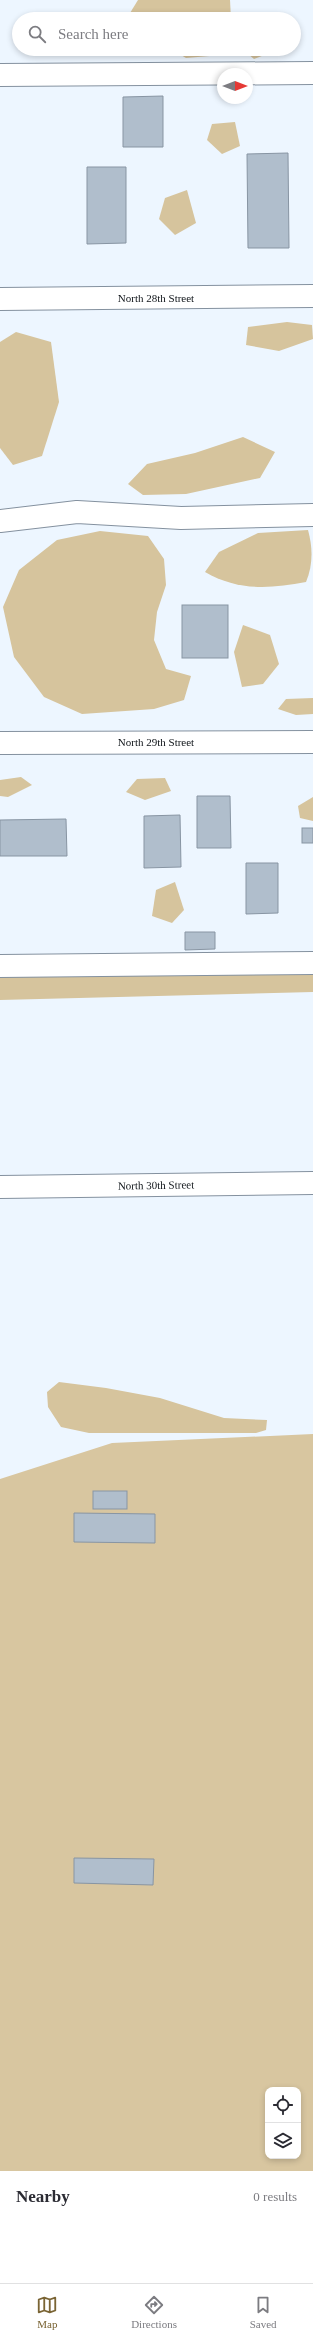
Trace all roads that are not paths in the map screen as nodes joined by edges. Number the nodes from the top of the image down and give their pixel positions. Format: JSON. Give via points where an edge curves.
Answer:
{"nodes":[{"id":1,"x":313,"y":73,"type":"edge"},
{"id":2,"x":0,"y":75,"type":"edge"},
{"id":3,"x":313,"y":296,"type":"edge"},
{"id":4,"x":0,"y":299,"type":"edge"},
{"id":5,"x":313,"y":515,"type":"edge"},
{"id":6,"x":0,"y":521,"type":"edge"},
{"id":7,"x":313,"y":742,"type":"edge"},
{"id":8,"x":0,"y":743,"type":"edge"},
{"id":9,"x":313,"y":962,"type":"edge"},
{"id":10,"x":0,"y":966,"type":"edge"},
{"id":11,"x":313,"y":1183,"type":"edge"},
{"id":12,"x":0,"y":1187,"type":"edge"}],
"edges":[{"from":1,"to":2,"type":"street"},
{"from":3,"to":4,"type":"street","name":"North 28th Street"},
{"from":5,"to":6,"type":"street","via":[[181,518],[76,512]]},
{"from":7,"to":8,"type":"street","name":"North 29th Street"},
{"from":9,"to":10,"type":"street"},
{"from":11,"to":12,"type":"street","name":"North 30th Street"}]}
